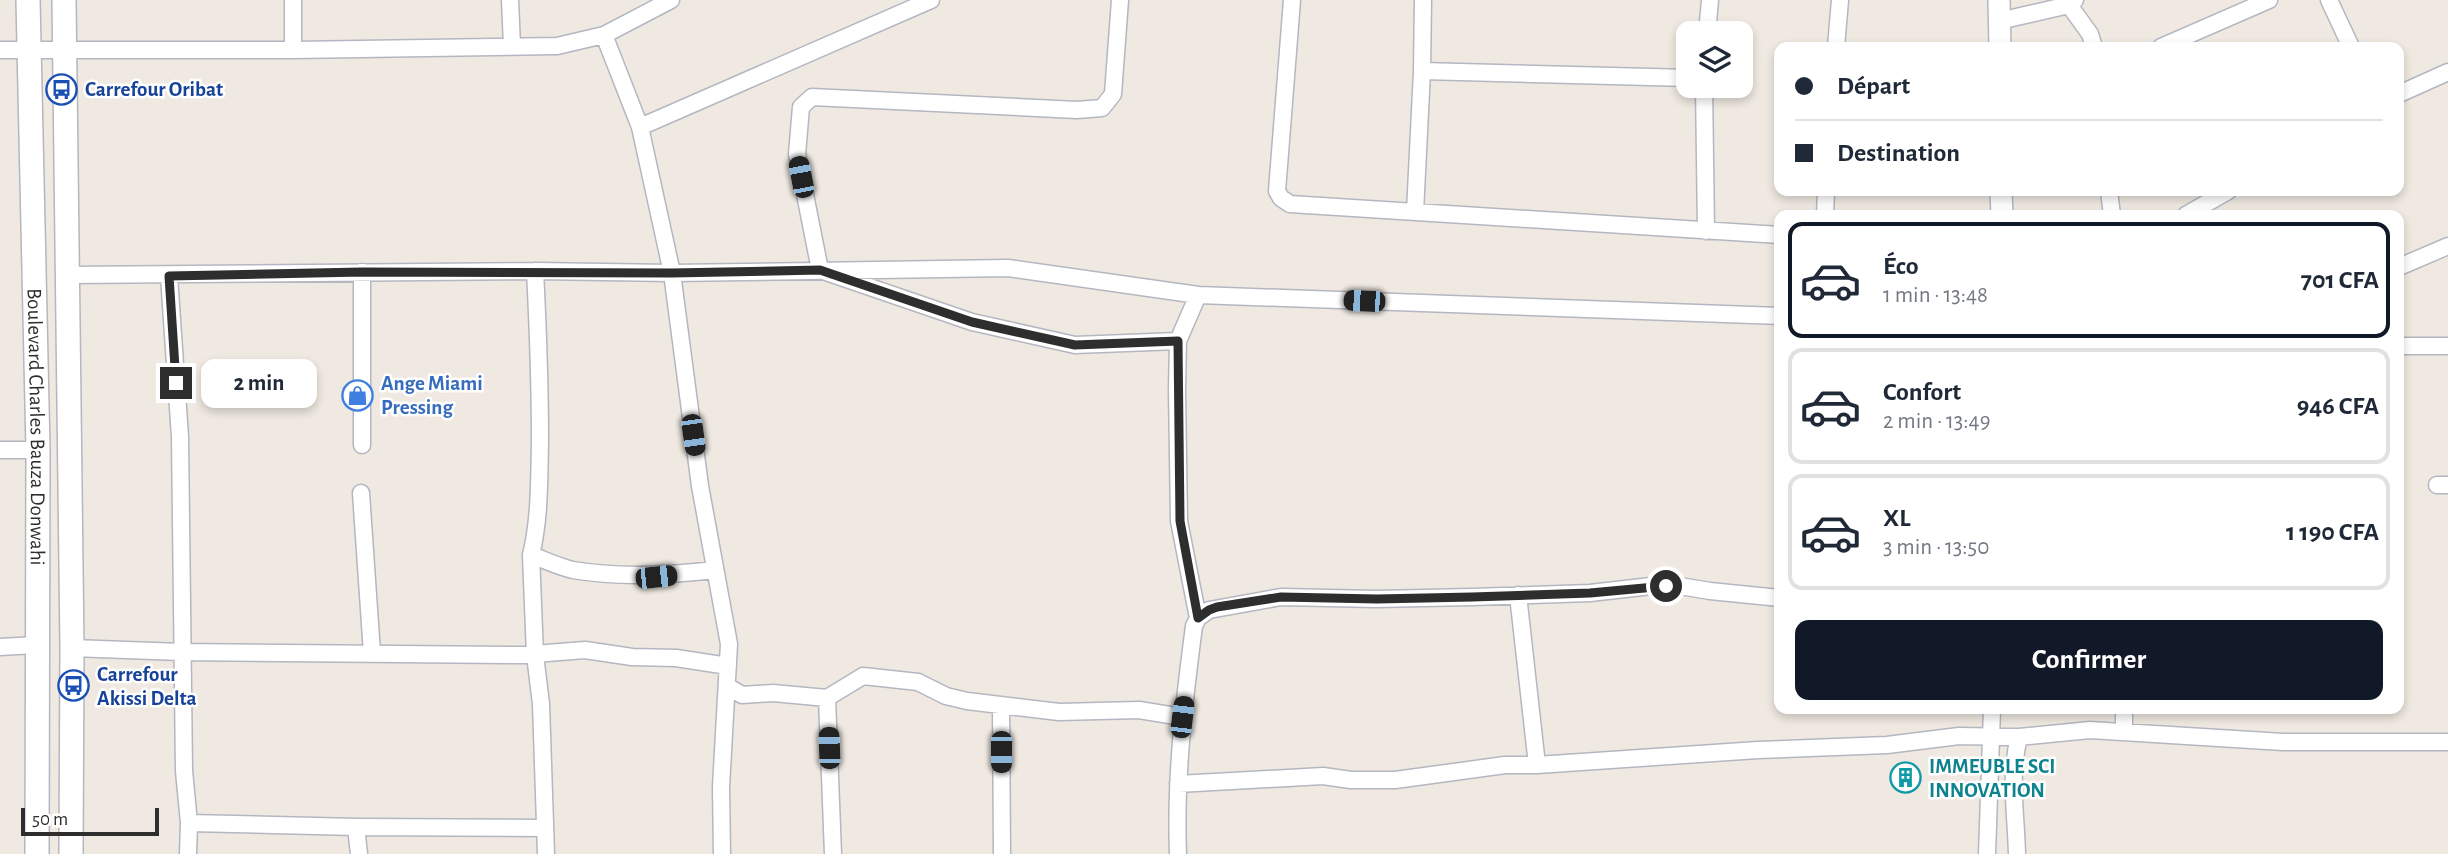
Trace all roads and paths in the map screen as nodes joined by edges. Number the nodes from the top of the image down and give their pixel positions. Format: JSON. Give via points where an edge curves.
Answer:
{"nodes":[{"id":1,"x":28,"y":0,"type":"edge"},
{"id":2,"x":64,"y":0,"type":"edge"},
{"id":3,"x":293,"y":0,"type":"edge"},
{"id":4,"x":510,"y":0,"type":"edge"},
{"id":5,"x":671,"y":0,"type":"edge"},
{"id":6,"x":931,"y":0,"type":"edge"},
{"id":7,"x":1121,"y":0,"type":"edge"},
{"id":8,"x":1292,"y":0,"type":"edge"},
{"id":9,"x":1423,"y":0,"type":"edge"},
{"id":10,"x":1710,"y":0,"type":"edge"},
{"id":11,"x":1840,"y":0,"type":"edge"},
{"id":12,"x":2269,"y":0,"type":"edge"},
{"id":13,"x":2329,"y":0,"type":"edge"},
{"id":14,"x":2073,"y":3,"type":"edge"},
{"id":15,"x":1999,"y":10,"type":"edge"},
{"id":16,"x":1708,"y":21,"type":"edge"},
{"id":17,"x":604,"y":35,"type":"junction"},
{"id":18,"x":1836,"y":42,"type":"edge"},
{"id":19,"x":2000,"y":42,"type":"edge"},
{"id":20,"x":2092,"y":42,"type":"edge"},
{"id":21,"x":2172,"y":42,"type":"edge"},
{"id":22,"x":2349,"y":42,"type":"edge"},
{"id":23,"x":512,"y":46,"type":"junction"},
{"id":24,"x":27,"y":48,"type":"junction"},
{"id":25,"x":0,"y":50,"type":"edge"},
{"id":26,"x":64,"y":50,"type":"junction"},
{"id":27,"x":293,"y":50,"type":"junction"},
{"id":28,"x":1422,"y":71,"type":"junction"},
{"id":29,"x":2448,"y":72,"type":"edge"},
{"id":30,"x":1676,"y":78,"type":"edge"},
{"id":31,"x":2404,"y":92,"type":"edge"},
{"id":32,"x":1704,"y":98,"type":"edge"},
{"id":33,"x":640,"y":127,"type":"junction"},
{"id":34,"x":2219,"y":196,"type":"edge"},
{"id":35,"x":2195,"y":210,"type":"edge"},
{"id":36,"x":1415,"y":212,"type":"junction"},
{"id":37,"x":1706,"y":231,"type":"junction"},
{"id":38,"x":1774,"y":235,"type":"edge"},
{"id":39,"x":2448,"y":246,"type":"edge"},
{"id":40,"x":2404,"y":265,"type":"edge"},
{"id":41,"x":820,"y":270,"type":"junction"},
{"id":42,"x":535,"y":271,"type":"junction"},
{"id":43,"x":362,"y":272,"type":"junction"},
{"id":44,"x":672,"y":273,"type":"junction"},
{"id":45,"x":68,"y":275,"type":"junction"},
{"id":46,"x":169,"y":276,"type":"junction"},
{"id":47,"x":1198,"y":295,"type":"junction"},
{"id":48,"x":1774,"y":316,"type":"edge"},
{"id":49,"x":1178,"y":341,"type":"junction"},
{"id":50,"x":2404,"y":346,"type":"edge"},
{"id":51,"x":2448,"y":346,"type":"edge"},
{"id":52,"x":362,"y":445,"type":"dead end"},
{"id":53,"x":0,"y":450,"type":"edge"},
{"id":54,"x":38,"y":450,"type":"junction"},
{"id":55,"x":361,"y":493,"type":"dead end"},
{"id":56,"x":531,"y":555,"type":"junction"},
{"id":57,"x":715,"y":570,"type":"junction"},
{"id":58,"x":1518,"y":596,"type":"junction"},
{"id":59,"x":1774,"y":597,"type":"edge"},
{"id":60,"x":1198,"y":618,"type":"junction"},
{"id":61,"x":36,"y":645,"type":"junction"},
{"id":62,"x":0,"y":647,"type":"edge"},
{"id":63,"x":72,"y":648,"type":"junction"},
{"id":64,"x":181,"y":653,"type":"junction"},
{"id":65,"x":372,"y":653,"type":"junction"},
{"id":66,"x":535,"y":654,"type":"junction"},
{"id":67,"x":728,"y":666,"type":"junction"},
{"id":68,"x":727,"y":686,"type":"junction"},
{"id":69,"x":827,"y":698,"type":"junction"},
{"id":70,"x":1001,"y":705,"type":"junction"},
{"id":71,"x":1992,"y":714,"type":"edge"},
{"id":72,"x":2124,"y":714,"type":"edge"},
{"id":73,"x":1182,"y":717,"type":"junction"},
{"id":74,"x":2123,"y":731,"type":"junction"},
{"id":75,"x":1991,"y":737,"type":"junction"},
{"id":76,"x":2018,"y":737,"type":"junction"},
{"id":77,"x":2448,"y":742,"type":"edge"},
{"id":78,"x":1537,"y":765,"type":"junction"},
{"id":79,"x":1178,"y":784,"type":"junction"},
{"id":80,"x":189,"y":823,"type":"junction"},
{"id":81,"x":356,"y":827,"type":"junction"},
{"id":82,"x":545,"y":828,"type":"junction"},
{"id":83,"x":37,"y":854,"type":"edge"},
{"id":84,"x":71,"y":854,"type":"edge"},
{"id":85,"x":188,"y":854,"type":"edge"},
{"id":86,"x":359,"y":854,"type":"edge"},
{"id":87,"x":546,"y":854,"type":"edge"},
{"id":88,"x":722,"y":854,"type":"edge"},
{"id":89,"x":833,"y":854,"type":"edge"},
{"id":90,"x":1002,"y":854,"type":"edge"},
{"id":91,"x":1178,"y":854,"type":"edge"},
{"id":92,"x":1987,"y":854,"type":"edge"},
{"id":93,"x":2017,"y":854,"type":"edge"}],
"edges":[{"from":1,"to":24,"type":"main road","name":"Boulevard Charles Bauza Donwahi"},
{"from":2,"to":26,"type":"main road","name":"Boulevard Charles Bauza Donwahi"},
{"from":3,"to":27,"type":"street"},
{"from":4,"to":23,"type":"street"},
{"from":5,"to":17,"type":"street"},
{"from":6,"to":33,"type":"street"},
{"from":7,"to":41,"type":"street","via":[[1113,94],[1102,108],[812,97],[806,102],[801,107],[797,154]]},
{"from":8,"to":36,"type":"street","via":[[1277,191],[1281,198],[1290,204]]},
{"from":9,"to":28,"type":"street"},
{"from":10,"to":16,"type":"street"},
{"from":11,"to":18,"type":"street"},
{"from":12,"to":21,"type":"street"},
{"from":13,"to":22,"type":"street"},
{"from":14,"to":15,"type":"street"},
{"from":14,"to":20,"type":"street"},
{"from":15,"to":19,"type":"street"},
{"from":17,"to":23,"type":"street","via":[[558,46]]},
{"from":17,"to":33,"type":"street"},
{"from":23,"to":27,"type":"street"},
{"from":24,"to":25,"type":"street"},
{"from":24,"to":26,"type":"street"},
{"from":24,"to":54,"type":"main road","name":"Boulevard Charles Bauza Donwahi"},
{"from":26,"to":27,"type":"street"},
{"from":26,"to":45,"type":"main road","name":"Boulevard Charles Bauza Donwahi"},
{"from":28,"to":30,"type":"street"},
{"from":28,"to":36,"type":"street"},
{"from":29,"to":31,"type":"street"},
{"from":32,"to":37,"type":"street"},
{"from":33,"to":44,"type":"street"},
{"from":34,"to":35,"type":"street"},
{"from":36,"to":37,"type":"street"},
{"from":37,"to":38,"type":"street"},
{"from":39,"to":40,"type":"street"},
{"from":41,"to":44,"type":"street"},
{"from":41,"to":47,"type":"street","via":[[1007,268]]},
{"from":41,"to":49,"type":"street","via":[[972,322],[1075,345]]},
{"from":42,"to":43,"type":"street"},
{"from":42,"to":44,"type":"street"},
{"from":42,"to":56,"type":"street","via":[[540,442],[538,527]]},
{"from":43,"to":46,"type":"street"},
{"from":43,"to":52,"type":"street"},
{"from":44,"to":57,"type":"street"},
{"from":45,"to":46,"type":"street"},
{"from":45,"to":63,"type":"main road","name":"Boulevard Charles Bauza Donwahi"},
{"from":46,"to":64,"type":"street","via":[[180,437]]},
{"from":47,"to":48,"type":"street"},
{"from":47,"to":49,"type":"street"},
{"from":49,"to":60,"type":"street","via":[[1180,521]]},
{"from":50,"to":51,"type":"street"},
{"from":53,"to":54,"type":"street"},
{"from":54,"to":61,"type":"main road","name":"Boulevard Charles Bauza Donwahi"},
{"from":55,"to":65,"type":"street"},
{"from":56,"to":57,"type":"street","via":[[570,570],[614,574],[656,577]]},
{"from":56,"to":66,"type":"street"},
{"from":57,"to":67,"type":"street","via":[[729,644]]},
{"from":58,"to":59,"type":"street","via":[[1680,586]]},
{"from":58,"to":60,"type":"street","via":[[1281,597],[1217,607]]},
{"from":58,"to":78,"type":"street"},
{"from":60,"to":73,"type":"street"},
{"from":61,"to":62,"type":"street"},
{"from":61,"to":83,"type":"main road","name":"Boulevard Charles Bauza Donwahi"},
{"from":63,"to":64,"type":"street"},
{"from":63,"to":84,"type":"main road","name":"Boulevard Charles Bauza Donwahi"},
{"from":64,"to":65,"type":"street"},
{"from":64,"to":80,"type":"street"},
{"from":65,"to":66,"type":"street"},
{"from":66,"to":67,"type":"street","via":[[585,650]]},
{"from":66,"to":82,"type":"street"},
{"from":67,"to":68,"type":"street"},
{"from":68,"to":69,"type":"street","via":[[742,695]]},
{"from":68,"to":88,"type":"street"},
{"from":69,"to":70,"type":"street","via":[[863,676],[918,682],[946,696]]},
{"from":69,"to":89,"type":"street"},
{"from":70,"to":73,"type":"street","via":[[1059,712],[1139,710]]},
{"from":70,"to":90,"type":"street"},
{"from":71,"to":75,"type":"street"},
{"from":72,"to":74,"type":"street"},
{"from":73,"to":79,"type":"street"},
{"from":74,"to":76,"type":"street"},
{"from":74,"to":77,"type":"street","via":[[2283,742]]},
{"from":75,"to":76,"type":"street"},
{"from":75,"to":78,"type":"street"},
{"from":75,"to":92,"type":"street"},
{"from":76,"to":93,"type":"street","via":[[2013,757]]},
{"from":78,"to":79,"type":"street","via":[[1395,780],[1323,776]]},
{"from":79,"to":91,"type":"street"},
{"from":80,"to":81,"type":"street"},
{"from":80,"to":85,"type":"street"},
{"from":81,"to":82,"type":"street"},
{"from":81,"to":86,"type":"street"},
{"from":82,"to":87,"type":"street"}]}
